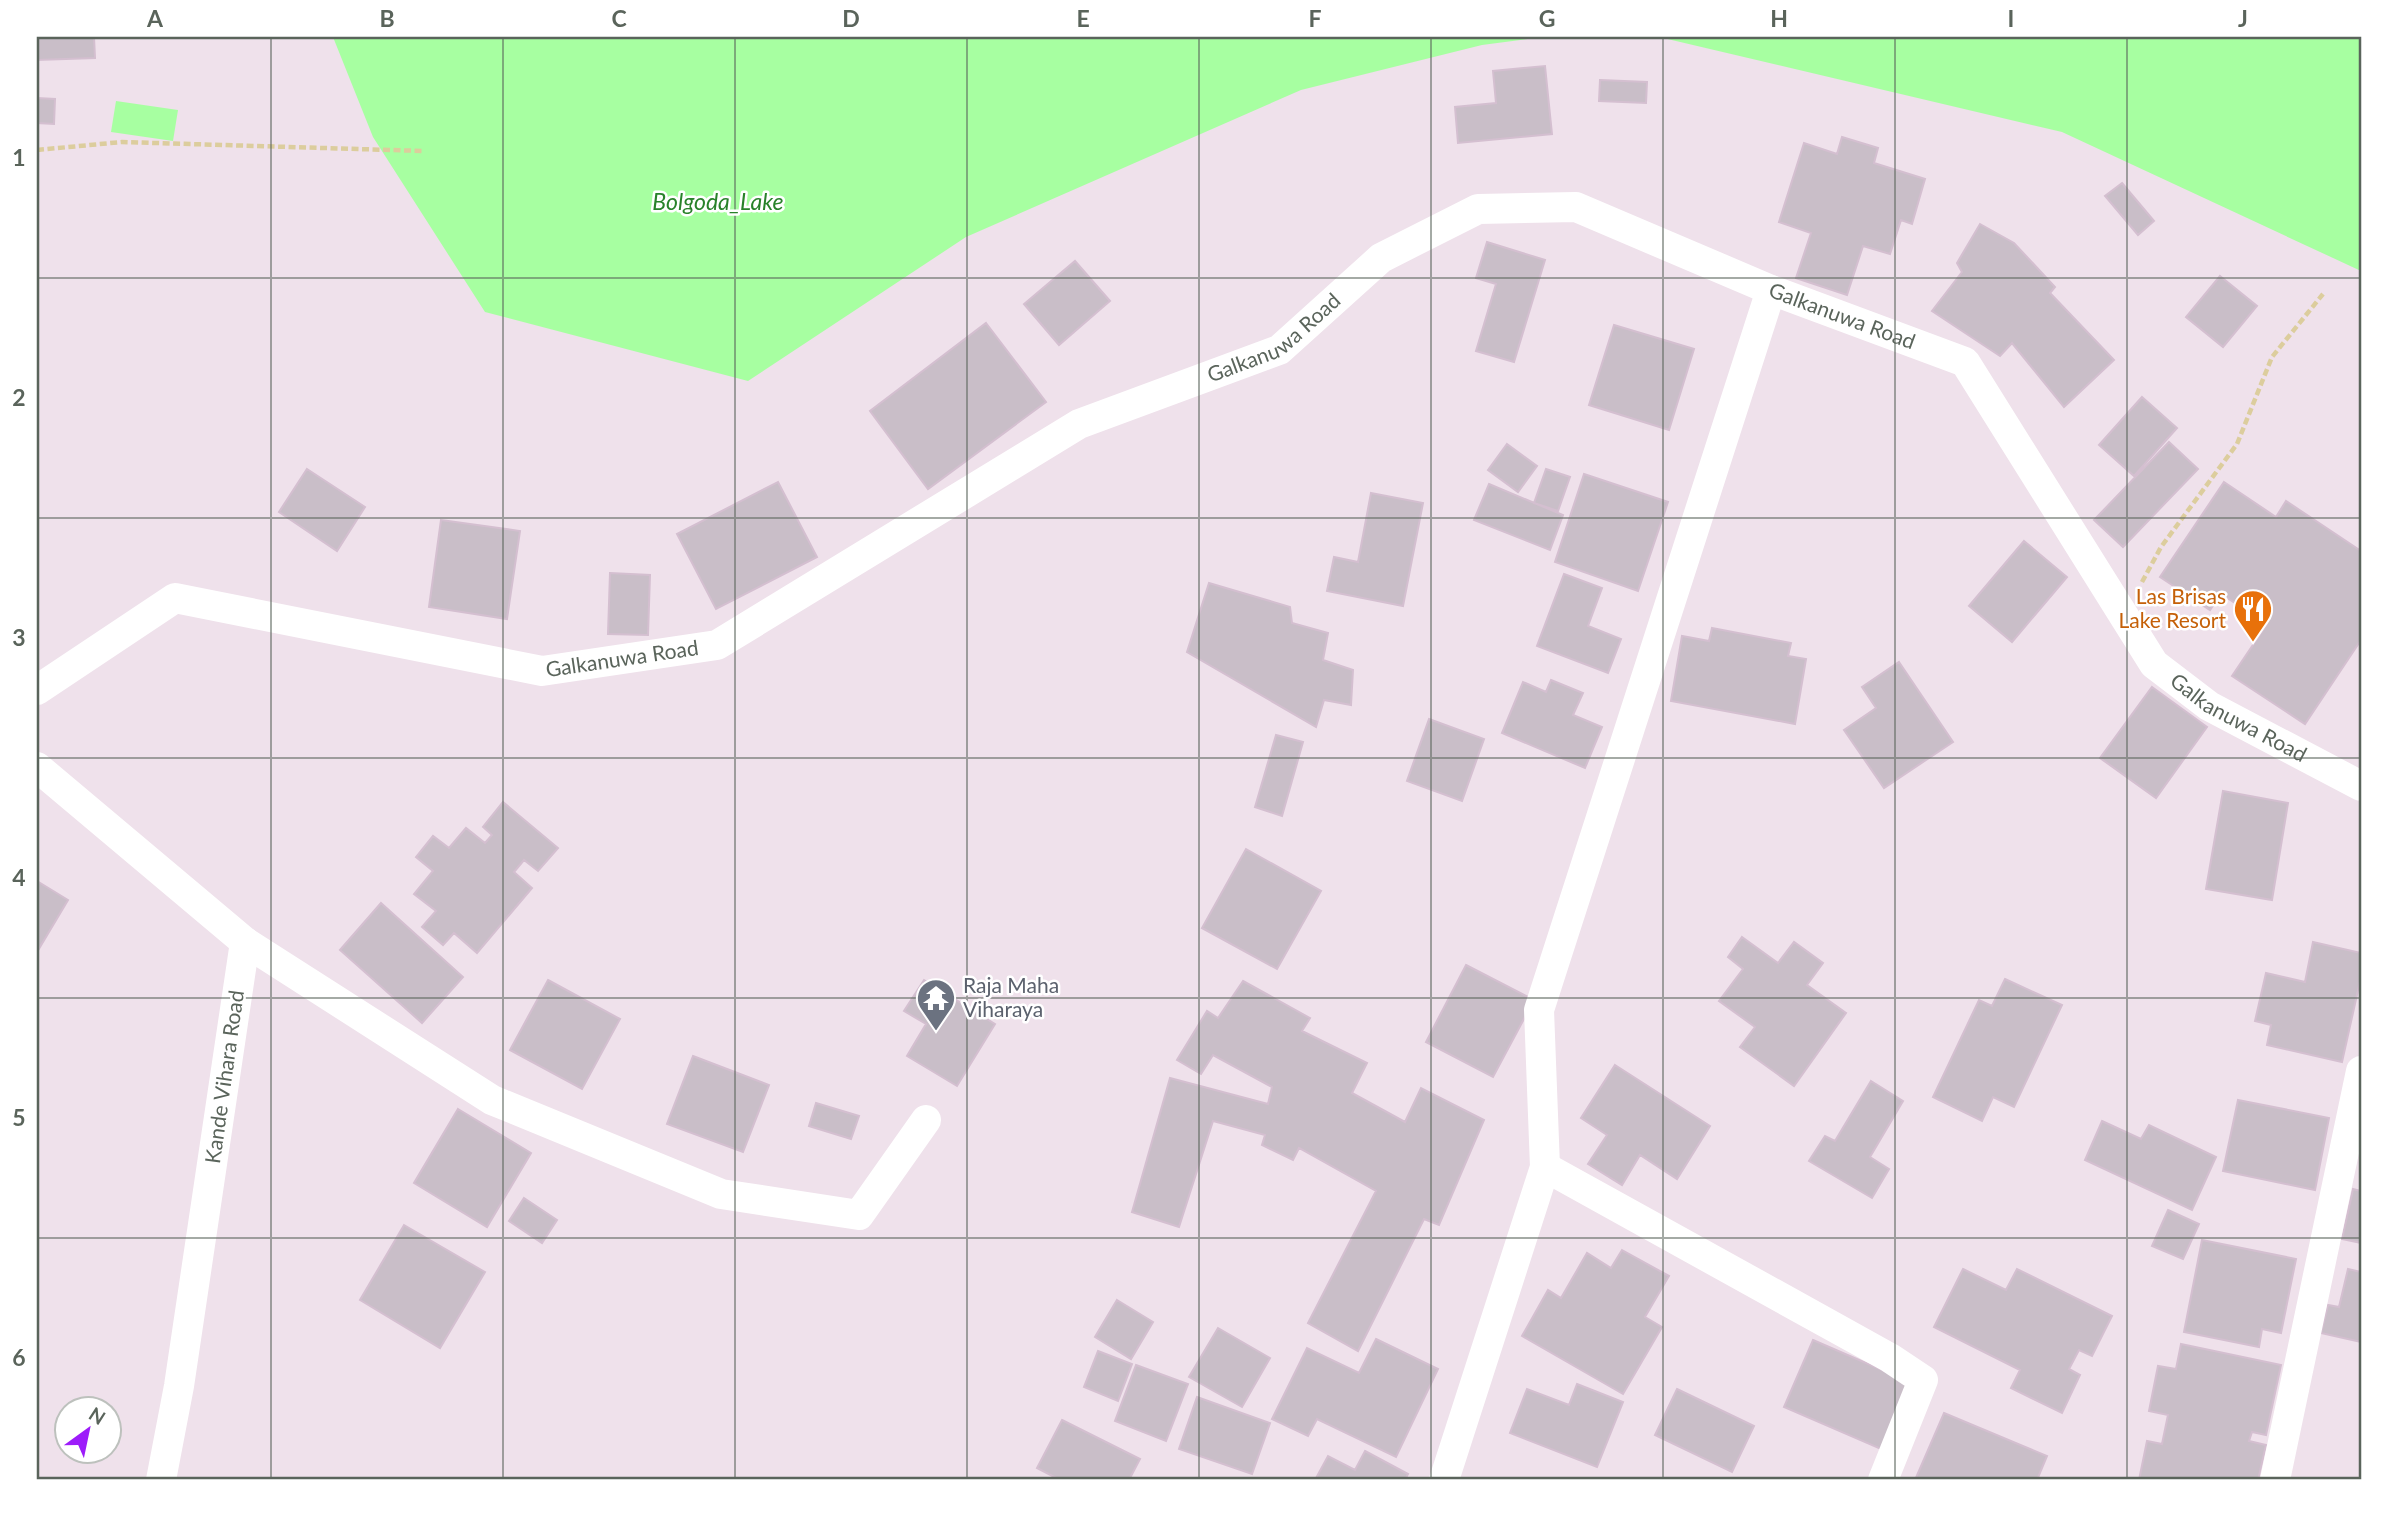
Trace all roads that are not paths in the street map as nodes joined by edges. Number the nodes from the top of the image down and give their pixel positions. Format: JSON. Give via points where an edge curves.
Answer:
{"nodes":[{"id":1,"x":1771,"y":290,"type":"junction"},
{"id":2,"x":37,"y":690,"type":"edge"},
{"id":3,"x":37,"y":766,"type":"edge"},
{"id":4,"x":2361,"y":786,"type":"edge"},
{"id":5,"x":245,"y":942,"type":"junction"},
{"id":6,"x":2361,"y":1071,"type":"edge"},
{"id":7,"x":926,"y":1120,"type":"dead end"},
{"id":8,"x":1545,"y":1167,"type":"junction"},
{"id":9,"x":161,"y":1480,"type":"edge"},
{"id":10,"x":1444,"y":1480,"type":"edge"},
{"id":11,"x":1883,"y":1480,"type":"edge"},
{"id":12,"x":2275,"y":1480,"type":"edge"}],
"edges":[{"from":1,"to":2,"type":"street","name":"Galkanuwa Road","via":[[1576,207],[1478,209],[1381,258],[1279,350],[1079,424],[717,645],[542,671],[175,598]]},
{"from":1,"to":4,"type":"street","name":"Galkanuwa Road","via":[[1965,362],[2154,664],[2209,706]]},
{"from":1,"to":8,"type":"street","via":[[1539,1010]]},
{"from":3,"to":5,"type":"street"},
{"from":5,"to":7,"type":"street","via":[[492,1100],[721,1194],[859,1215]]},
{"from":5,"to":9,"type":"street","name":"Kande Vihara Road"},
{"from":6,"to":12,"type":"street"},
{"from":8,"to":10,"type":"street"},
{"from":8,"to":11,"type":"street","via":[[1923,1380]]}]}
